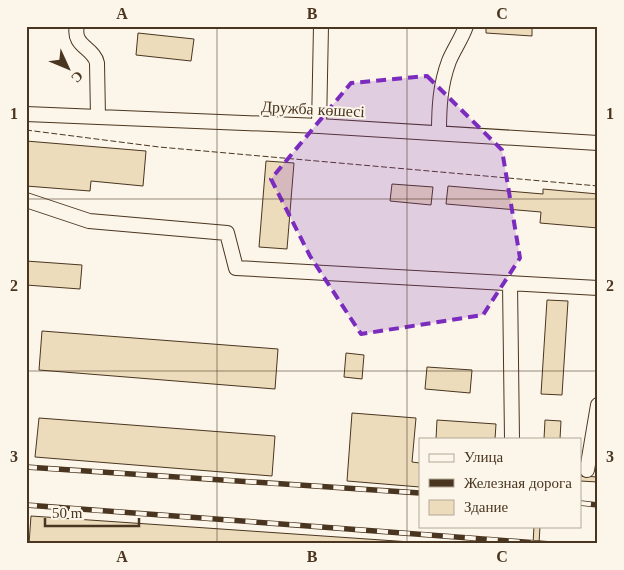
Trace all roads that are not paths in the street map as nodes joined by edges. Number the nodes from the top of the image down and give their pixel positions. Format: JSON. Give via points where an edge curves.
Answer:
{"nodes":[{"id":1,"x":77,"y":26,"type":"edge"},
{"id":2,"x":321,"y":26,"type":"edge"},
{"id":3,"x":466,"y":26,"type":"edge"},
{"id":4,"x":26,"y":114,"type":"edge"},
{"id":5,"x":98,"y":117,"type":"junction"},
{"id":6,"x":319,"y":126,"type":"junction"},
{"id":7,"x":439,"y":133,"type":"junction"},
{"id":8,"x":598,"y":143,"type":"edge"},
{"id":9,"x":26,"y":200,"type":"edge"},
{"id":10,"x":510,"y":283,"type":"junction"},
{"id":11,"x":598,"y":288,"type":"edge"},
{"id":12,"x":598,"y":405,"type":"edge"},
{"id":13,"x":512,"y":438,"type":"edge"},
{"id":14,"x":587,"y":470,"type":"dead end"}],
"edges":[{"from":1,"to":5,"type":"street","via":[[78,41],[96,58]]},
{"from":2,"to":6,"type":"street"},
{"from":3,"to":7,"type":"street","via":[[444,77],[439,99]]},
{"from":4,"to":5,"type":"street","name":"Дружба көшесі"},
{"from":5,"to":6,"type":"street","name":"Дружба көшесі"},
{"from":6,"to":7,"type":"street","name":"Дружба көшесі"},
{"from":7,"to":8,"type":"street","name":"Дружба көшесі"},
{"from":9,"to":10,"type":"street","via":[[89,221],[227,233],[236,268]]},
{"from":10,"to":11,"type":"street"},
{"from":10,"to":13,"type":"street"},
{"from":12,"to":14,"type":"street"}]}
